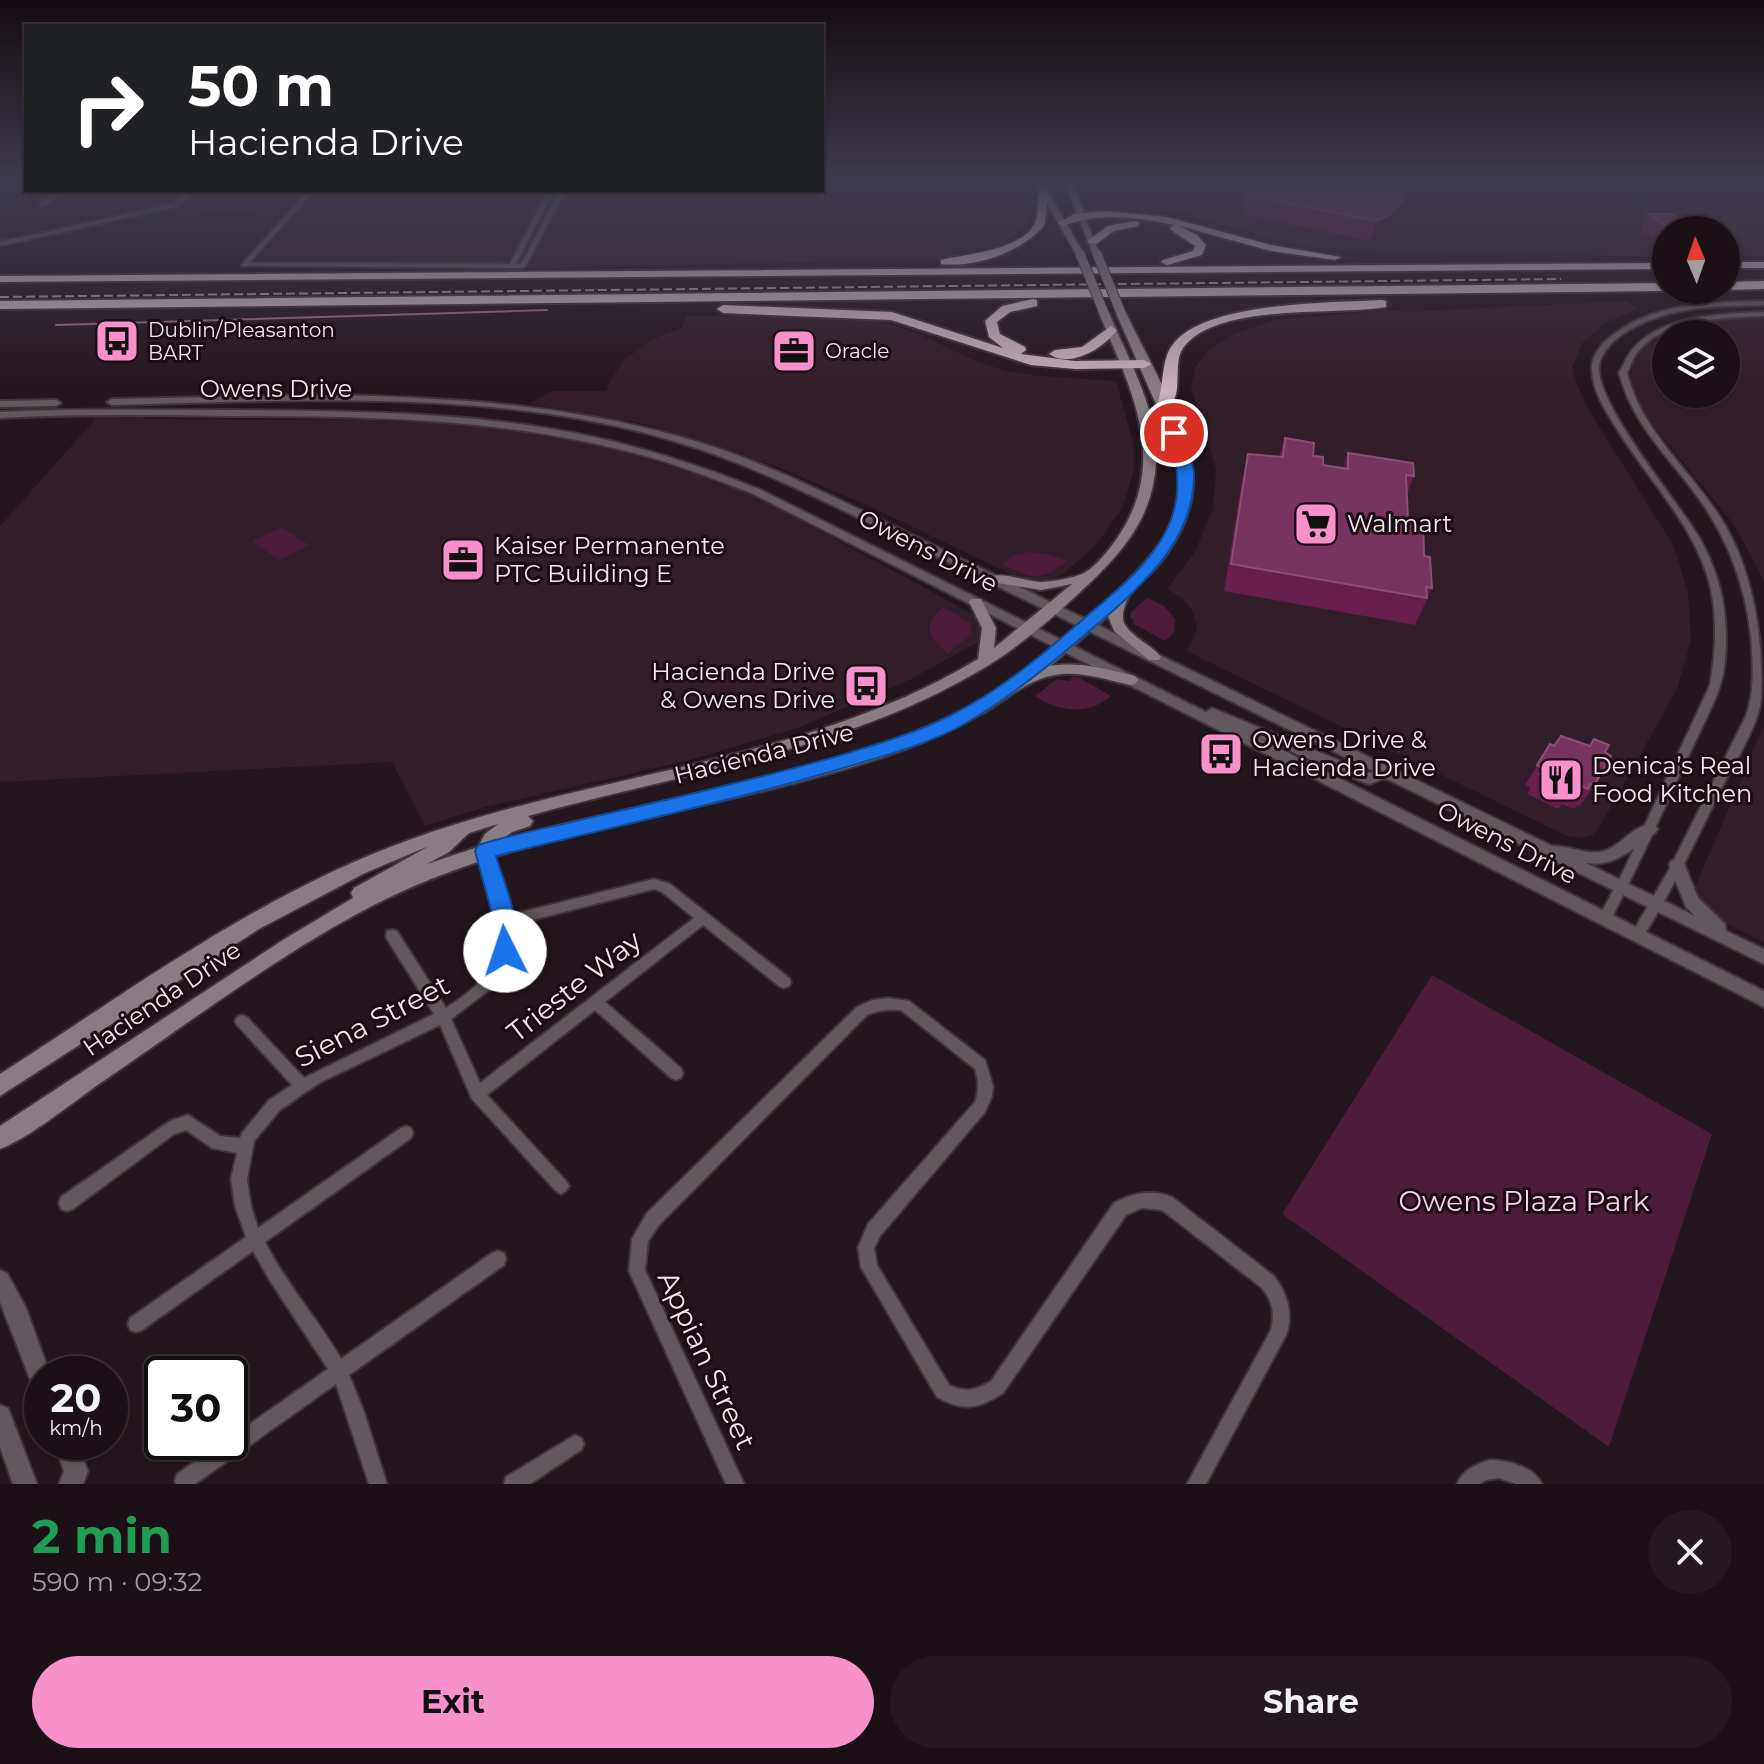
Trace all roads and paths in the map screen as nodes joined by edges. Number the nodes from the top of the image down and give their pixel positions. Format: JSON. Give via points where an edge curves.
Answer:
{"nodes":[{"id":1,"x":256,"y":252,"type":"edge"},
{"id":2,"x":519,"y":252,"type":"edge"},
{"id":3,"x":530,"y":252,"type":"edge"},
{"id":4,"x":993,"y":252,"type":"edge"},
{"id":5,"x":1079,"y":252,"type":"edge"},
{"id":6,"x":1096,"y":252,"type":"edge"},
{"id":7,"x":1198,"y":252,"type":"edge"},
{"id":8,"x":1302,"y":252,"type":"edge"},
{"id":9,"x":1740,"y":265,"type":"edge"},
{"id":10,"x":1764,"y":265,"type":"edge"},
{"id":11,"x":512,"y":266,"type":"junction"},
{"id":12,"x":1587,"y":266,"type":"junction"},
{"id":13,"x":1652,"y":266,"type":"edge"},
{"id":14,"x":1120,"y":270,"type":"junction"},
{"id":15,"x":980,"y":272,"type":"junction"},
{"id":16,"x":809,"y":273,"type":"junction"},
{"id":17,"x":0,"y":279,"type":"edge"},
{"id":18,"x":1740,"y":281,"type":"edge"},
{"id":19,"x":1764,"y":282,"type":"edge"},
{"id":20,"x":1652,"y":285,"type":"edge"},
{"id":21,"x":1740,"y":285,"type":"edge"},
{"id":22,"x":0,"y":286,"type":"edge"},
{"id":23,"x":1652,"y":288,"type":"edge"},
{"id":24,"x":1261,"y":293,"type":"junction"},
{"id":25,"x":539,"y":299,"type":"junction"},
{"id":26,"x":1764,"y":303,"type":"edge"},
{"id":27,"x":5,"y":305,"type":"edge"},
{"id":28,"x":1764,"y":314,"type":"edge"},
{"id":29,"x":1111,"y":330,"type":"junction"},
{"id":30,"x":1144,"y":364,"type":"junction"},
{"id":31,"x":1127,"y":365,"type":"junction"},
{"id":32,"x":0,"y":404,"type":"edge"},
{"id":33,"x":1163,"y":406,"type":"junction"},
{"id":34,"x":0,"y":415,"type":"edge"},
{"id":35,"x":1088,"y":576,"type":"junction"},
{"id":36,"x":996,"y":579,"type":"junction"},
{"id":37,"x":1124,"y":592,"type":"junction"},
{"id":38,"x":976,"y":602,"type":"junction"},
{"id":39,"x":1052,"y":607,"type":"junction"},
{"id":40,"x":1088,"y":624,"type":"junction"},
{"id":41,"x":1027,"y":627,"type":"junction"},
{"id":42,"x":1063,"y":646,"type":"junction"},
{"id":43,"x":1154,"y":657,"type":"junction"},
{"id":44,"x":985,"y":660,"type":"junction"},
{"id":45,"x":1130,"y":680,"type":"junction"},
{"id":46,"x":1020,"y":681,"type":"junction"},
{"id":47,"x":1166,"y":698,"type":"junction"},
{"id":48,"x":1386,"y":771,"type":"junction"},
{"id":49,"x":620,"y":788,"type":"junction"},
{"id":50,"x":466,"y":826,"type":"junction"},
{"id":51,"x":1650,"y":829,"type":"junction"},
{"id":52,"x":1545,"y":850,"type":"junction"},
{"id":53,"x":485,"y":851,"type":"junction"},
{"id":54,"x":1677,"y":865,"type":"junction"},
{"id":55,"x":1621,"y":887,"type":"junction"},
{"id":56,"x":1657,"y":905,"type":"junction"},
{"id":57,"x":703,"y":918,"type":"junction"},
{"id":58,"x":1604,"y":919,"type":"junction"},
{"id":59,"x":505,"y":921,"type":"junction"},
{"id":60,"x":311,"y":930,"type":"junction"},
{"id":61,"x":392,"y":935,"type":"dead end"},
{"id":62,"x":1637,"y":935,"type":"junction"},
{"id":63,"x":1738,"y":945,"type":"junction"},
{"id":64,"x":1764,"y":957,"type":"edge"},
{"id":65,"x":784,"y":982,"type":"dead end"},
{"id":66,"x":1764,"y":999,"type":"edge"},
{"id":67,"x":596,"y":1002,"type":"junction"},
{"id":68,"x":443,"y":1016,"type":"junction"},
{"id":69,"x":242,"y":1021,"type":"dead end"},
{"id":70,"x":676,"y":1073,"type":"dead end"},
{"id":71,"x":301,"y":1085,"type":"junction"},
{"id":72,"x":0,"y":1086,"type":"edge"},
{"id":73,"x":477,"y":1094,"type":"junction"},
{"id":74,"x":406,"y":1133,"type":"dead end"},
{"id":75,"x":0,"y":1139,"type":"edge"},
{"id":76,"x":243,"y":1146,"type":"junction"},
{"id":77,"x":561,"y":1186,"type":"dead end"},
{"id":78,"x":67,"y":1203,"type":"dead end"},
{"id":79,"x":254,"y":1239,"type":"junction"},
{"id":80,"x":498,"y":1259,"type":"dead end"},
{"id":81,"x":0,"y":1280,"type":"edge"},
{"id":82,"x":136,"y":1324,"type":"dead end"},
{"id":83,"x":33,"y":1356,"type":"edge"},
{"id":84,"x":338,"y":1371,"type":"junction"},
{"id":85,"x":0,"y":1416,"type":"edge"},
{"id":86,"x":575,"y":1444,"type":"dead end"},
{"id":87,"x":72,"y":1460,"type":"edge"},
{"id":88,"x":184,"y":1481,"type":"dead end"},
{"id":89,"x":25,"y":1484,"type":"edge"},
{"id":90,"x":71,"y":1484,"type":"edge"},
{"id":91,"x":378,"y":1484,"type":"edge"},
{"id":92,"x":513,"y":1484,"type":"edge"},
{"id":93,"x":735,"y":1484,"type":"edge"},
{"id":94,"x":1196,"y":1484,"type":"edge"},
{"id":95,"x":1466,"y":1484,"type":"edge"},
{"id":96,"x":1533,"y":1484,"type":"edge"}],
"edges":[{"from":1,"to":11,"type":"street","via":[[244,265]]},
{"from":2,"to":11,"type":"street"},
{"from":3,"to":11,"type":"street","via":[[523,266]]},
{"from":4,"to":16,"type":"highway","via":[[943,263]]},
{"from":5,"to":29,"type":"main road","name":"Hacienda Drive","bridge":true},
{"from":6,"to":30,"type":"main road","name":"Hacienda Drive","bridge":true},
{"from":7,"to":15,"type":"highway","via":[[1169,262],[997,267]]},
{"from":8,"to":12,"type":"highway"},
{"from":9,"to":10,"type":"highway"},
{"from":12,"to":13,"type":"highway"},
{"from":12,"to":14,"type":"highway"},
{"from":14,"to":15,"type":"highway"},
{"from":14,"to":22,"type":"highway","via":[[1037,276]]},
{"from":15,"to":16,"type":"highway"},
{"from":16,"to":17,"type":"highway"},
{"from":18,"to":19,"type":"highway"},
{"from":19,"to":21,"type":"highway"},
{"from":20,"to":24,"type":"highway"},
{"from":23,"to":33,"type":"highway","via":[[1237,316],[1204,327],[1180,344]]},
{"from":24,"to":25,"type":"highway"},
{"from":24,"to":29,"type":"highway","via":[[1245,298],[1032,303],[997,314],[990,327],[1005,344],[1050,355],[1092,348]]},
{"from":25,"to":27,"type":"highway"},
{"from":25,"to":31,"type":"highway","via":[[561,305],[868,313],[915,322],[1031,361]]},
{"from":26,"to":51,"type":"street","via":[[1685,309],[1638,322],[1609,341],[1595,367],[1603,399],[1678,509],[1705,559],[1722,618],[1715,685]]},
{"from":28,"to":54,"type":"street","via":[[1704,319],[1662,331],[1636,348],[1623,373],[1631,402],[1735,548],[1761,625],[1763,666],[1757,701]]},
{"from":29,"to":31,"type":"main road","name":"Hacienda Drive"},
{"from":30,"to":31,"type":"highway"},
{"from":30,"to":33,"type":"main road","name":"Hacienda Drive"},
{"from":31,"to":35,"type":"main road","name":"Hacienda Drive","via":[[1150,437],[1152,474],[1130,531]]},
{"from":32,"to":36,"type":"street","name":"Owens Drive","via":[[400,399],[579,416],[665,435],[745,461]]},
{"from":33,"to":37,"type":"main road","name":"Hacienda Drive","via":[[1185,460],[1185,500],[1167,544]]},
{"from":34,"to":38,"type":"street","name":"Owens Drive","via":[[380,414],[558,430],[654,453],[729,480]]},
{"from":35,"to":36,"type":"main road","via":[[1041,586]]},
{"from":35,"to":39,"type":"main road","name":"Hacienda Drive"},
{"from":36,"to":39,"type":"street","name":"Owens Drive"},
{"from":37,"to":40,"type":"main road","name":"Hacienda Drive"},
{"from":37,"to":43,"type":"main road","via":[[1115,616],[1119,628]]},
{"from":38,"to":41,"type":"street","name":"Owens Drive"},
{"from":38,"to":44,"type":"main road","via":[[989,628]]},
{"from":39,"to":40,"type":"street","name":"Owens Drive"},
{"from":39,"to":41,"type":"main road","name":"Hacienda Drive"},
{"from":40,"to":42,"type":"main road","name":"Hacienda Drive"},
{"from":40,"to":43,"type":"street","name":"Owens Drive"},
{"from":41,"to":42,"type":"street","name":"Owens Drive"},
{"from":41,"to":44,"type":"main road","name":"Hacienda Drive"},
{"from":42,"to":45,"type":"street","name":"Owens Drive"},
{"from":42,"to":46,"type":"main road","name":"Hacienda Drive"},
{"from":43,"to":48,"type":"street","name":"Owens Drive"},
{"from":44,"to":49,"type":"main road","name":"Hacienda Drive","via":[[942,684],[809,738]]},
{"from":45,"to":46,"type":"main road","via":[[1065,667]]},
{"from":45,"to":47,"type":"street","name":"Owens Drive"},
{"from":46,"to":53,"type":"main road","name":"Hacienda Drive","via":[[958,720],[863,756]]},
{"from":47,"to":48,"type":"street","via":[[1240,722],[1370,779]]},
{"from":47,"to":58,"type":"street","name":"Owens Drive"},
{"from":48,"to":52,"type":"street","name":"Owens Drive"},
{"from":49,"to":50,"type":"main road","name":"Hacienda Drive"},
{"from":49,"to":53,"type":"main road","via":[[505,827]]},
{"from":50,"to":60,"type":"main road","via":[[443,847],[364,890]]},
{"from":50,"to":72,"type":"main road","name":"Hacienda Drive","via":[[347,874],[282,908]]},
{"from":51,"to":52,"type":"street","via":[[1609,857]]},
{"from":51,"to":55,"type":"street"},
{"from":52,"to":55,"type":"street","name":"Owens Drive"},
{"from":53,"to":59,"type":"street","name":"Siena Street"},
{"from":53,"to":60,"type":"main road","name":"Hacienda Drive","via":[[380,893]]},
{"from":54,"to":56,"type":"street"},
{"from":54,"to":63,"type":"street","via":[[1692,902]]},
{"from":55,"to":56,"type":"street","name":"Owens Drive"},
{"from":55,"to":58,"type":"street"},
{"from":56,"to":62,"type":"street"},
{"from":56,"to":63,"type":"street","name":"Owens Drive"},
{"from":57,"to":59,"type":"street","via":[[654,884]]},
{"from":57,"to":65,"type":"street"},
{"from":57,"to":67,"type":"street","name":"Trieste Way"},
{"from":58,"to":62,"type":"street","name":"Owens Drive"},
{"from":59,"to":68,"type":"street","name":"Siena Street","via":[[505,951],[497,969],[478,995]]},
{"from":60,"to":75,"type":"main road","name":"Hacienda Drive"},
{"from":61,"to":68,"type":"street"},
{"from":62,"to":66,"type":"street","name":"Owens Drive"},
{"from":63,"to":64,"type":"street","name":"Owens Drive"},
{"from":67,"to":70,"type":"street"},
{"from":67,"to":73,"type":"street","name":"Trieste Way"},
{"from":68,"to":71,"type":"street","name":"Siena Street"},
{"from":68,"to":73,"type":"street"},
{"from":69,"to":71,"type":"street"},
{"from":71,"to":76,"type":"street","name":"Siena Street","via":[[259,1122]]},
{"from":73,"to":77,"type":"street"},
{"from":74,"to":79,"type":"street"},
{"from":76,"to":78,"type":"street","via":[[217,1143],[188,1122],[170,1128]]},
{"from":76,"to":79,"type":"street","via":[[238,1175],[242,1212]]},
{"from":79,"to":82,"type":"street"},
{"from":79,"to":84,"type":"street"},
{"from":80,"to":84,"type":"street"},
{"from":81,"to":83,"type":"street"},
{"from":84,"to":88,"type":"street"},
{"from":84,"to":91,"type":"street"},
{"from":85,"to":89,"type":"street"},
{"from":86,"to":92,"type":"street"},
{"from":87,"to":90,"type":"street","via":[[76,1471]]},
{"from":93,"to":94,"type":"street","name":"Appian Street","via":[[637,1271],[640,1239],[653,1219],[862,1011],[876,1004],[904,1005],[980,1065],[987,1092],[980,1107],[874,1230],[866,1248],[869,1267],[943,1391],[957,1399],[978,1400],[997,1387],[1120,1209],[1133,1201],[1150,1198],[1166,1203],[1268,1282],[1281,1298],[1284,1316],[1279,1333]]},
{"from":95,"to":96,"type":"street","via":[[1475,1474],[1499,1467]]}]}
